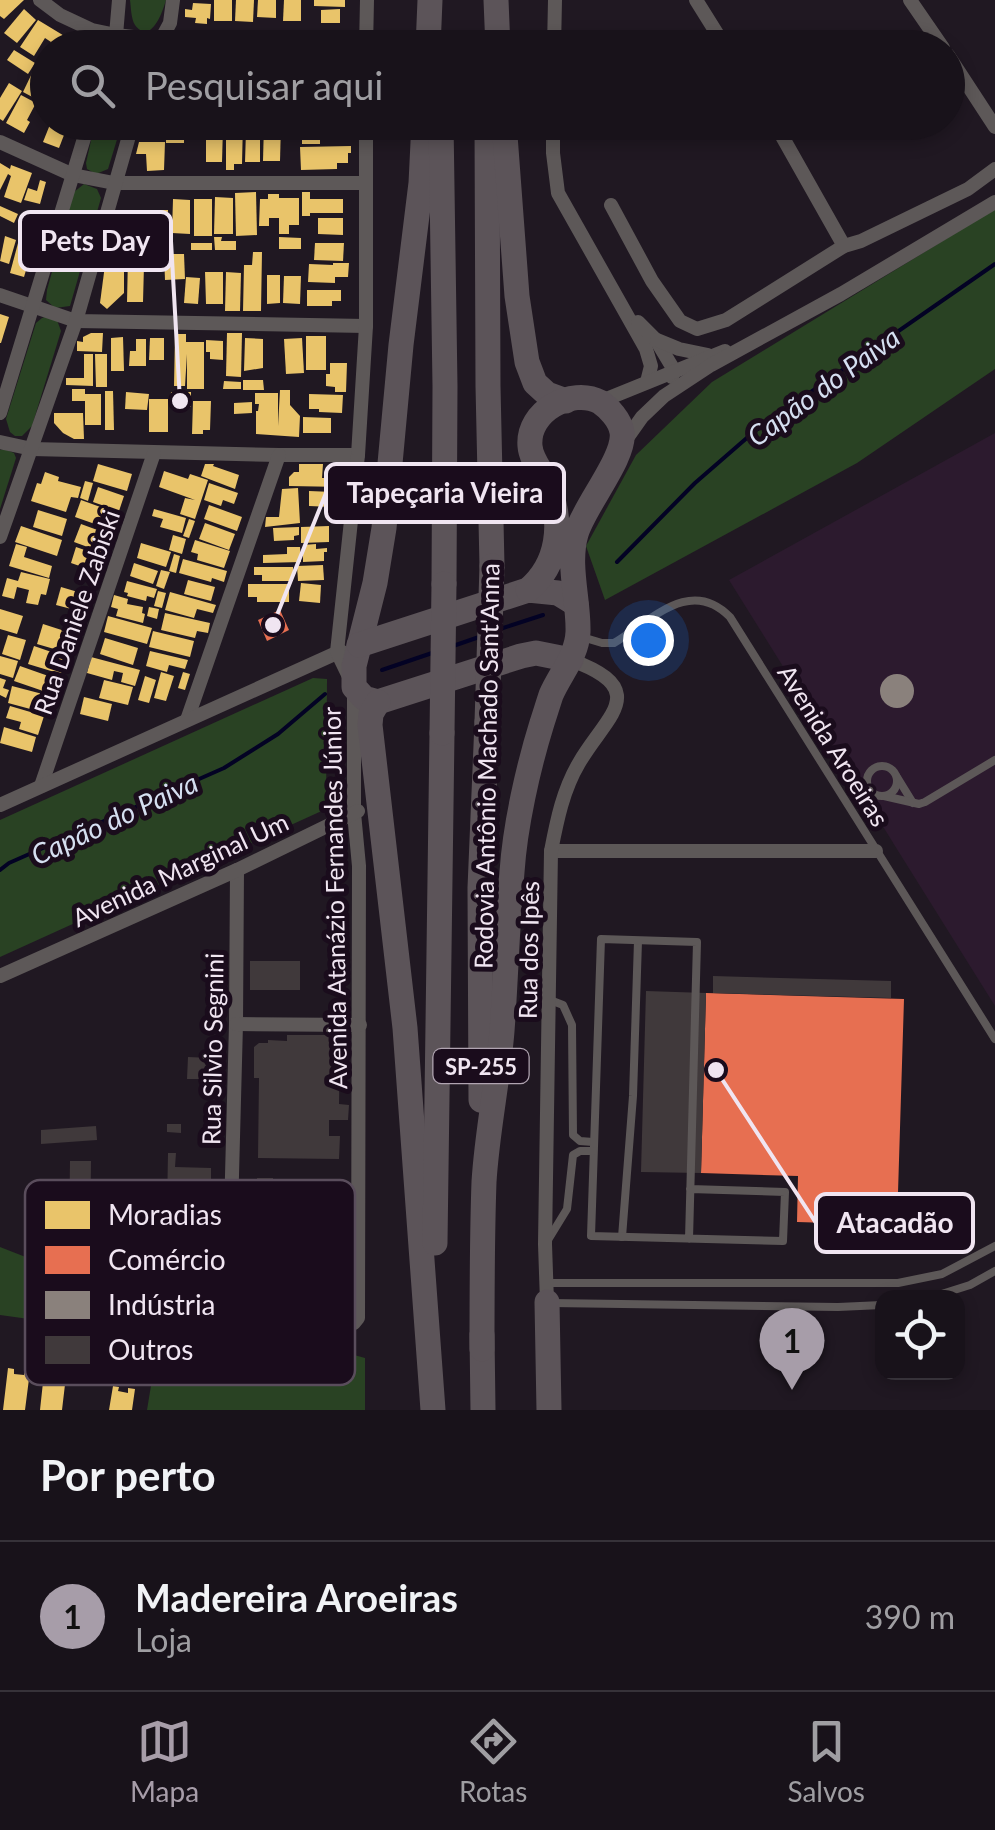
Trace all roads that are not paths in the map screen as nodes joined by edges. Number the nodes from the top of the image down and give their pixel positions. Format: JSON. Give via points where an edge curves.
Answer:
{"nodes":[{"id":1,"x":40,"y":0,"type":"edge"},
{"id":2,"x":119,"y":0,"type":"edge"},
{"id":3,"x":173,"y":0,"type":"edge"},
{"id":4,"x":367,"y":0,"type":"edge"},
{"id":5,"x":430,"y":0,"type":"edge"},
{"id":6,"x":440,"y":0,"type":"edge"},
{"id":7,"x":487,"y":0,"type":"edge"},
{"id":8,"x":496,"y":0,"type":"edge"},
{"id":9,"x":555,"y":0,"type":"edge"},
{"id":10,"x":910,"y":0,"type":"edge"},
{"id":11,"x":698,"y":1,"type":"edge"},
{"id":12,"x":92,"y":30,"type":"edge"},
{"id":13,"x":115,"y":30,"type":"edge"},
{"id":14,"x":166,"y":30,"type":"edge"},
{"id":15,"x":366,"y":30,"type":"edge"},
{"id":16,"x":429,"y":30,"type":"edge"},
{"id":17,"x":440,"y":30,"type":"edge"},
{"id":18,"x":487,"y":30,"type":"edge"},
{"id":19,"x":497,"y":30,"type":"edge"},
{"id":20,"x":554,"y":30,"type":"edge"},
{"id":21,"x":715,"y":30,"type":"edge"},
{"id":22,"x":930,"y":30,"type":"edge"},
{"id":23,"x":965,"y":80,"type":"edge"},
{"id":24,"x":995,"y":127,"type":"edge"},
{"id":25,"x":83,"y":140,"type":"edge"},
{"id":26,"x":128,"y":140,"type":"edge"},
{"id":27,"x":366,"y":140,"type":"edge"},
{"id":28,"x":423,"y":140,"type":"edge"},
{"id":29,"x":442,"y":140,"type":"edge"},
{"id":30,"x":487,"y":140,"type":"edge"},
{"id":31,"x":505,"y":140,"type":"edge"},
{"id":32,"x":552,"y":140,"type":"edge"},
{"id":33,"x":784,"y":140,"type":"edge"},
{"id":34,"x":0,"y":142,"type":"edge"},
{"id":35,"x":995,"y":169,"type":"edge"},
{"id":36,"x":72,"y":175,"type":"junction"},
{"id":37,"x":114,"y":182,"type":"junction"},
{"id":38,"x":366,"y":183,"type":"junction"},
{"id":39,"x":995,"y":202,"type":"edge"},
{"id":40,"x":611,"y":205,"type":"dead end"},
{"id":41,"x":844,"y":246,"type":"junction"},
{"id":42,"x":0,"y":294,"type":"edge"},
{"id":43,"x":33,"y":307,"type":"junction"},
{"id":44,"x":627,"y":312,"type":"junction"},
{"id":45,"x":76,"y":320,"type":"junction"},
{"id":46,"x":366,"y":326,"type":"junction"},
{"id":47,"x":656,"y":340,"type":"junction"},
{"id":48,"x":745,"y":345,"type":"junction"},
{"id":49,"x":709,"y":356,"type":"junction"},
{"id":50,"x":674,"y":370,"type":"junction"},
{"id":51,"x":646,"y":382,"type":"junction"},
{"id":52,"x":664,"y":396,"type":"junction"},
{"id":53,"x":566,"y":400,"type":"junction"},
{"id":54,"x":599,"y":402,"type":"junction"},
{"id":55,"x":0,"y":413,"type":"edge"},
{"id":56,"x":0,"y":442,"type":"edge"},
{"id":57,"x":32,"y":449,"type":"junction"},
{"id":58,"x":621,"y":449,"type":"junction"},
{"id":59,"x":154,"y":453,"type":"junction"},
{"id":60,"x":358,"y":454,"type":"junction"},
{"id":61,"x":279,"y":455,"type":"junction"},
{"id":62,"x":0,"y":537,"type":"edge"},
{"id":63,"x":528,"y":590,"type":"junction"},
{"id":64,"x":576,"y":604,"type":"junction"},
{"id":65,"x":348,"y":648,"type":"junction"},
{"id":66,"x":574,"y":648,"type":"junction"},
{"id":67,"x":354,"y":687,"type":"junction"},
{"id":68,"x":378,"y":702,"type":"junction"},
{"id":69,"x":187,"y":720,"type":"junction"},
{"id":70,"x":995,"y":760,"type":"edge"},
{"id":71,"x":897,"y":778,"type":"junction"},
{"id":72,"x":40,"y":786,"type":"junction"},
{"id":73,"x":884,"y":796,"type":"junction"},
{"id":74,"x":378,"y":802,"type":"junction"},
{"id":75,"x":914,"y":803,"type":"junction"},
{"id":76,"x":0,"y":805,"type":"edge"},
{"id":77,"x":354,"y":813,"type":"junction"},
{"id":78,"x":876,"y":850,"type":"junction"},
{"id":79,"x":551,"y":851,"type":"junction"},
{"id":80,"x":237,"y":870,"type":"junction"},
{"id":81,"x":638,"y":941,"type":"junction"},
{"id":82,"x":0,"y":976,"type":"edge"},
{"id":83,"x":550,"y":1000,"type":"junction"},
{"id":84,"x":236,"y":1024,"type":"junction"},
{"id":85,"x":360,"y":1024,"type":"junction"},
{"id":86,"x":995,"y":1040,"type":"edge"},
{"id":87,"x":593,"y":1146,"type":"junction"},
{"id":88,"x":232,"y":1180,"type":"edge"},
{"id":89,"x":690,"y":1189,"type":"junction"},
{"id":90,"x":622,"y":1237,"type":"junction"},
{"id":91,"x":688,"y":1239,"type":"junction"},
{"id":92,"x":545,"y":1244,"type":"junction"},
{"id":93,"x":995,"y":1246,"type":"edge"},
{"id":94,"x":995,"y":1271,"type":"edge"},
{"id":95,"x":953,"y":1290,"type":"edge"},
{"id":96,"x":546,"y":1293,"type":"junction"},
{"id":97,"x":875,"y":1305,"type":"edge"},
{"id":98,"x":358,"y":1318,"type":"joint"},
{"id":99,"x":355,"y":1322,"type":"edge"},
{"id":100,"x":482,"y":1348,"type":"junction"},
{"id":101,"x":433,"y":1410,"type":"edge"},
{"id":102,"x":482,"y":1410,"type":"edge"},
{"id":103,"x":549,"y":1410,"type":"edge"}],
"edges":[{"from":1,"to":12,"type":"street"},
{"from":2,"to":13,"type":"street"},
{"from":3,"to":14,"type":"street"},
{"from":4,"to":15,"type":"street"},
{"from":5,"to":16,"type":"highway"},
{"from":6,"to":17,"type":"highway"},
{"from":7,"to":18,"type":"highway"},
{"from":8,"to":19,"type":"highway"},
{"from":9,"to":20,"type":"street"},
{"from":10,"to":22,"type":"street"},
{"from":11,"to":21,"type":"street"},
{"from":23,"to":24,"type":"street"},
{"from":25,"to":36,"type":"street"},
{"from":26,"to":37,"type":"street"},
{"from":27,"to":38,"type":"street"},
{"from":28,"to":65,"type":"highway","via":[[384,528],[375,584]]},
{"from":29,"to":101,"type":"highway","name":"Rodovia Antônio Machado Sant'Anna","number":"SP-255","bridge":true,"via":[[444,584]]},
{"from":30,"to":100,"type":"highway","name":"Rodovia Antônio Machado Sant'Anna","number":"SP-255","bridge":true,"via":[[492,566],[480,888]]},
{"from":31,"to":53,"type":"highway","via":[[527,362],[535,383]]},
{"from":32,"to":44,"type":"street","via":[[558,194]]},
{"from":33,"to":41,"type":"street"},
{"from":34,"to":36,"type":"street"},
{"from":35,"to":41,"type":"street"},
{"from":36,"to":37,"type":"street"},
{"from":36,"to":43,"type":"street"},
{"from":37,"to":38,"type":"street"},
{"from":37,"to":45,"type":"street"},
{"from":38,"to":46,"type":"street"},
{"from":39,"to":48,"type":"street"},
{"from":40,"to":41,"type":"street","via":[[652,281],[680,321],[697,328],[726,320]]},
{"from":42,"to":43,"type":"street"},
{"from":43,"to":45,"type":"street"},
{"from":43,"to":55,"type":"street"},
{"from":44,"to":47,"type":"street"},
{"from":44,"to":51,"type":"street","via":[[651,366]]},
{"from":45,"to":46,"type":"street"},
{"from":45,"to":57,"type":"street"},
{"from":46,"to":60,"type":"street"},
{"from":47,"to":49,"type":"street"},
{"from":47,"to":50,"type":"street"},
{"from":48,"to":49,"type":"street"},
{"from":48,"to":52,"type":"street"},
{"from":49,"to":50,"type":"street"},
{"from":50,"to":51,"type":"street"},
{"from":50,"to":52,"type":"street"},
{"from":51,"to":54,"type":"street"},
{"from":52,"to":58,"type":"street"},
{"from":53,"to":54,"type":"highway"},
{"from":53,"to":63,"type":"highway","via":[[546,408],[532,429],[531,452],[550,489],[558,532],[545,572]]},
{"from":54,"to":58,"type":"highway","via":[[618,422]]},
{"from":56,"to":57,"type":"street"},
{"from":57,"to":59,"type":"street"},
{"from":57,"to":62,"type":"street"},
{"from":58,"to":64,"type":"highway","via":[[575,536]]},
{"from":59,"to":61,"type":"street"},
{"from":59,"to":72,"type":"street","name":"Rua Daniele Zabiski"},
{"from":60,"to":61,"type":"street"},
{"from":60,"to":65,"type":"street"},
{"from":61,"to":69,"type":"street"},
{"from":63,"to":64,"type":"highway","via":[[558,593]]},
{"from":63,"to":65,"type":"highway"},
{"from":64,"to":66,"type":"highway"},
{"from":65,"to":67,"type":"highway"},
{"from":65,"to":69,"type":"street"},
{"from":66,"to":68,"type":"highway","via":[[521,656]]},
{"from":66,"to":78,"type":"lane","name":"Avenida Aroeiras","via":[[614,643],[681,601],[715,604],[730,617]]},
{"from":66,"to":79,"type":"street","name":"Rua dos Ipês","via":[[612,684],[617,698],[606,728],[570,782]]},
{"from":66,"to":100,"type":"highway","via":[[541,727],[512,870],[484,1178]]},
{"from":67,"to":68,"type":"highway"},
{"from":67,"to":77,"type":"street","name":"Avenida Atanázio Fernandes Júnior"},
{"from":68,"to":74,"type":"highway","via":[[370,725]]},
{"from":69,"to":72,"type":"street"},
{"from":70,"to":75,"type":"lane"},
{"from":71,"to":73,"type":"lane","via":[[896,788]]},
{"from":71,"to":73,"type":"lane","via":[[883,765],[870,772],[868,786]]},
{"from":71,"to":75,"type":"lane"},
{"from":72,"to":76,"type":"street"},
{"from":73,"to":75,"type":"lane"},
{"from":74,"to":77,"type":"street","name":"Avenida Marginal Um"},
{"from":74,"to":101,"type":"highway","via":[[406,1028]]},
{"from":77,"to":80,"type":"street","name":"Avenida Marginal Um"},
{"from":77,"to":85,"type":"street","name":"Avenida Atanázio Fernandes Júnior"},
{"from":78,"to":79,"type":"street"},
{"from":78,"to":86,"type":"lane","name":"Avenida Aroeiras"},
{"from":79,"to":83,"type":"street","name":"Rua dos Ipês"},
{"from":80,"to":82,"type":"street","name":"Avenida Marginal Um"},
{"from":80,"to":84,"type":"street","name":"Rua Silvio Segnini"},
{"from":81,"to":87,"type":"lane","via":[[600,938]]},
{"from":81,"to":89,"type":"lane","via":[[697,942]]},
{"from":81,"to":90,"type":"lane"},
{"from":83,"to":87,"type":"lane","via":[[563,1004],[572,1025],[574,1135]]},
{"from":83,"to":92,"type":"street","name":"Rua dos Ipês"},
{"from":84,"to":85,"type":"street"},
{"from":84,"to":88,"type":"street","name":"Rua Silvio Segnini"},
{"from":85,"to":98,"type":"street","name":"Avenida Atanázio Fernandes Júnior"},
{"from":87,"to":90,"type":"lane","via":[[591,1236]]},
{"from":87,"to":92,"type":"lane","via":[[573,1155],[567,1209]]},
{"from":89,"to":91,"type":"lane"},
{"from":89,"to":91,"type":"lane","via":[[785,1192],[783,1241]]},
{"from":90,"to":91,"type":"lane"},
{"from":92,"to":96,"type":"street","name":"Rua dos Ipês"},
{"from":93,"to":96,"type":"lane","via":[[942,1274],[898,1284]]},
{"from":94,"to":95,"type":"lane"},
{"from":96,"to":97,"type":"lane"},
{"from":96,"to":103,"type":"highway"},
{"from":98,"to":99,"type":"street","name":"Rua Silvio Segnini"},
{"from":100,"to":102,"type":"highway","name":"Rodovia Antônio Machado Sant'Anna","number":"SP-255"}]}
